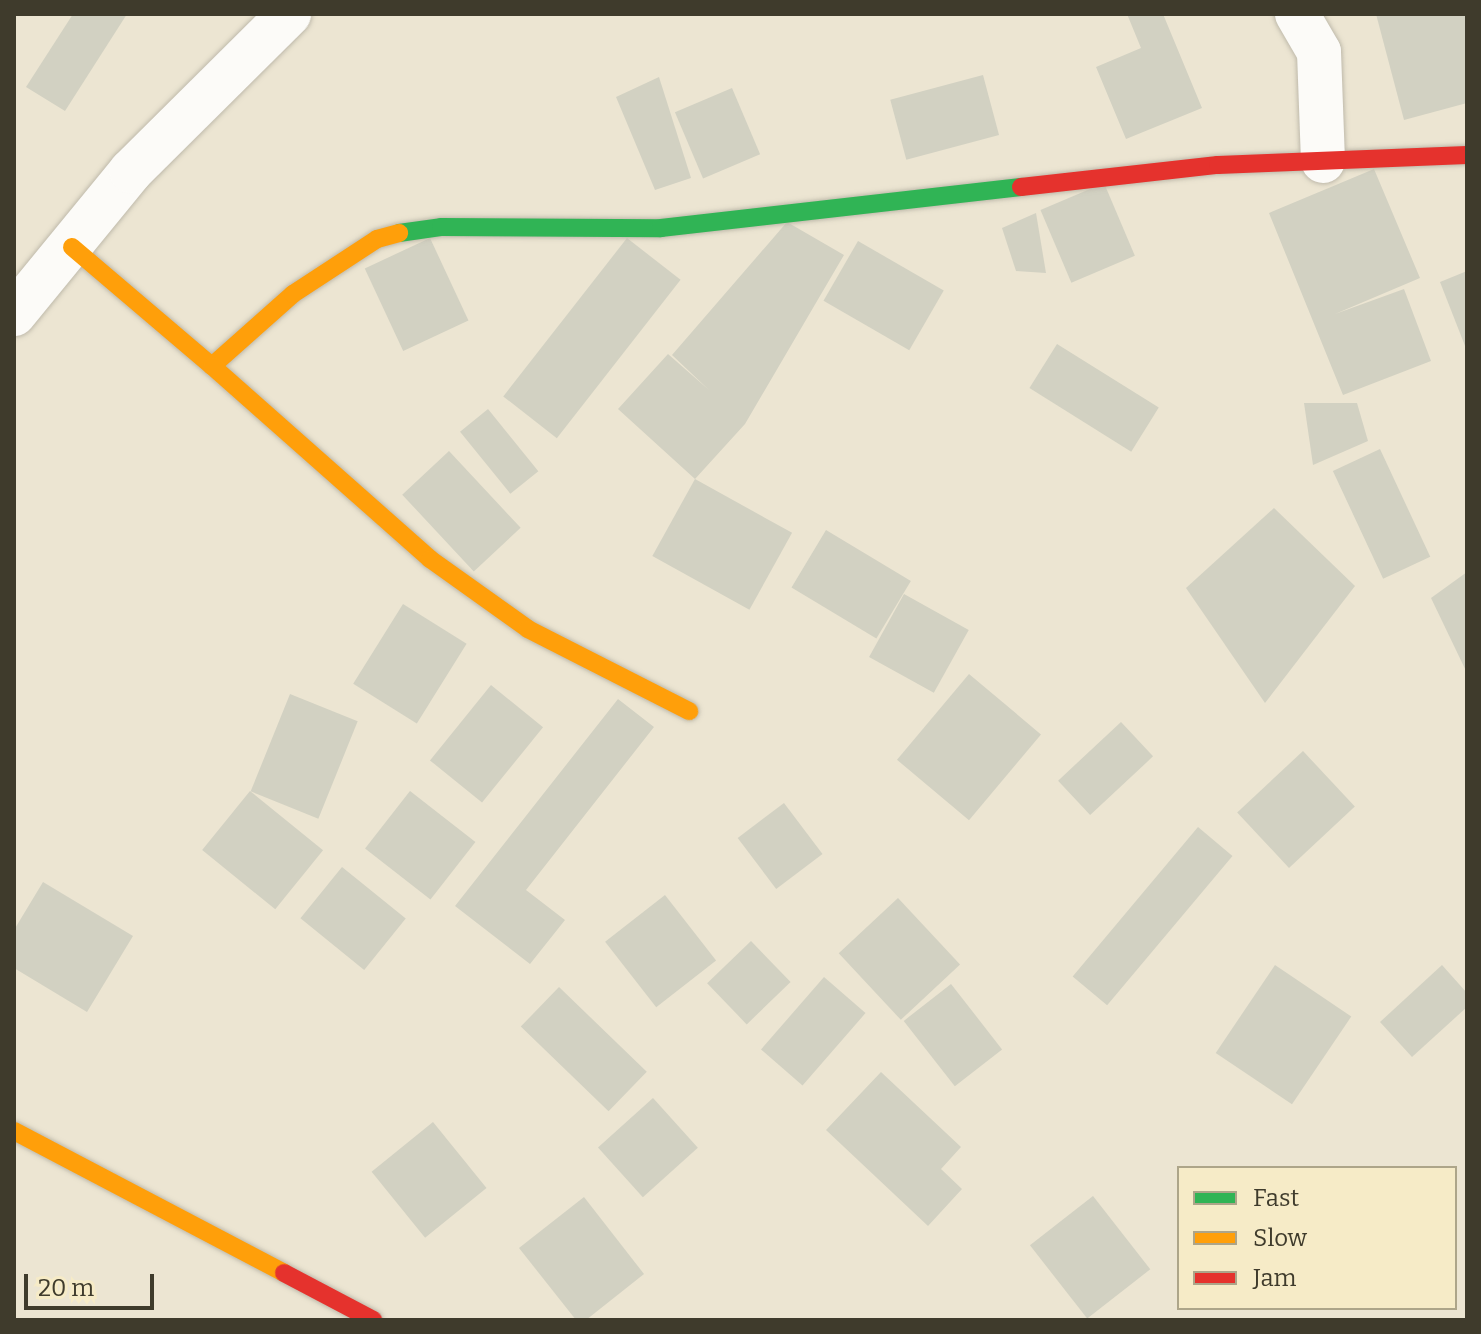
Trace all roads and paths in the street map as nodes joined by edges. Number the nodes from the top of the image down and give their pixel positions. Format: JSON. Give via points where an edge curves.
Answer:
{"nodes":[{"id":1,"x":289,"y":14,"type":"edge"},
{"id":2,"x":1297,"y":14,"type":"edge"},
{"id":3,"x":1467,"y":155,"type":"edge"},
{"id":4,"x":1323,"y":161,"type":"junction"},
{"id":5,"x":72,"y":247,"type":"junction"},
{"id":6,"x":14,"y":314,"type":"edge"},
{"id":7,"x":212,"y":366,"type":"junction"},
{"id":8,"x":689,"y":711,"type":"dead end"},
{"id":9,"x":14,"y":1131,"type":"edge"},
{"id":10,"x":373,"y":1320,"type":"edge"}],
"edges":[{"from":1,"to":5,"type":"street","via":[[131,171]]},
{"from":2,"to":4,"type":"street","via":[[1319,52]]},
{"from":3,"to":4,"type":"street"},
{"from":4,"to":7,"type":"street","via":[[1218,165],[661,228],[441,227],[404,232],[377,239],[293,294]]},
{"from":5,"to":6,"type":"street"},
{"from":5,"to":7,"type":"street"},
{"from":7,"to":8,"type":"street","via":[[430,559],[528,629]]},
{"from":9,"to":10,"type":"street"}]}
